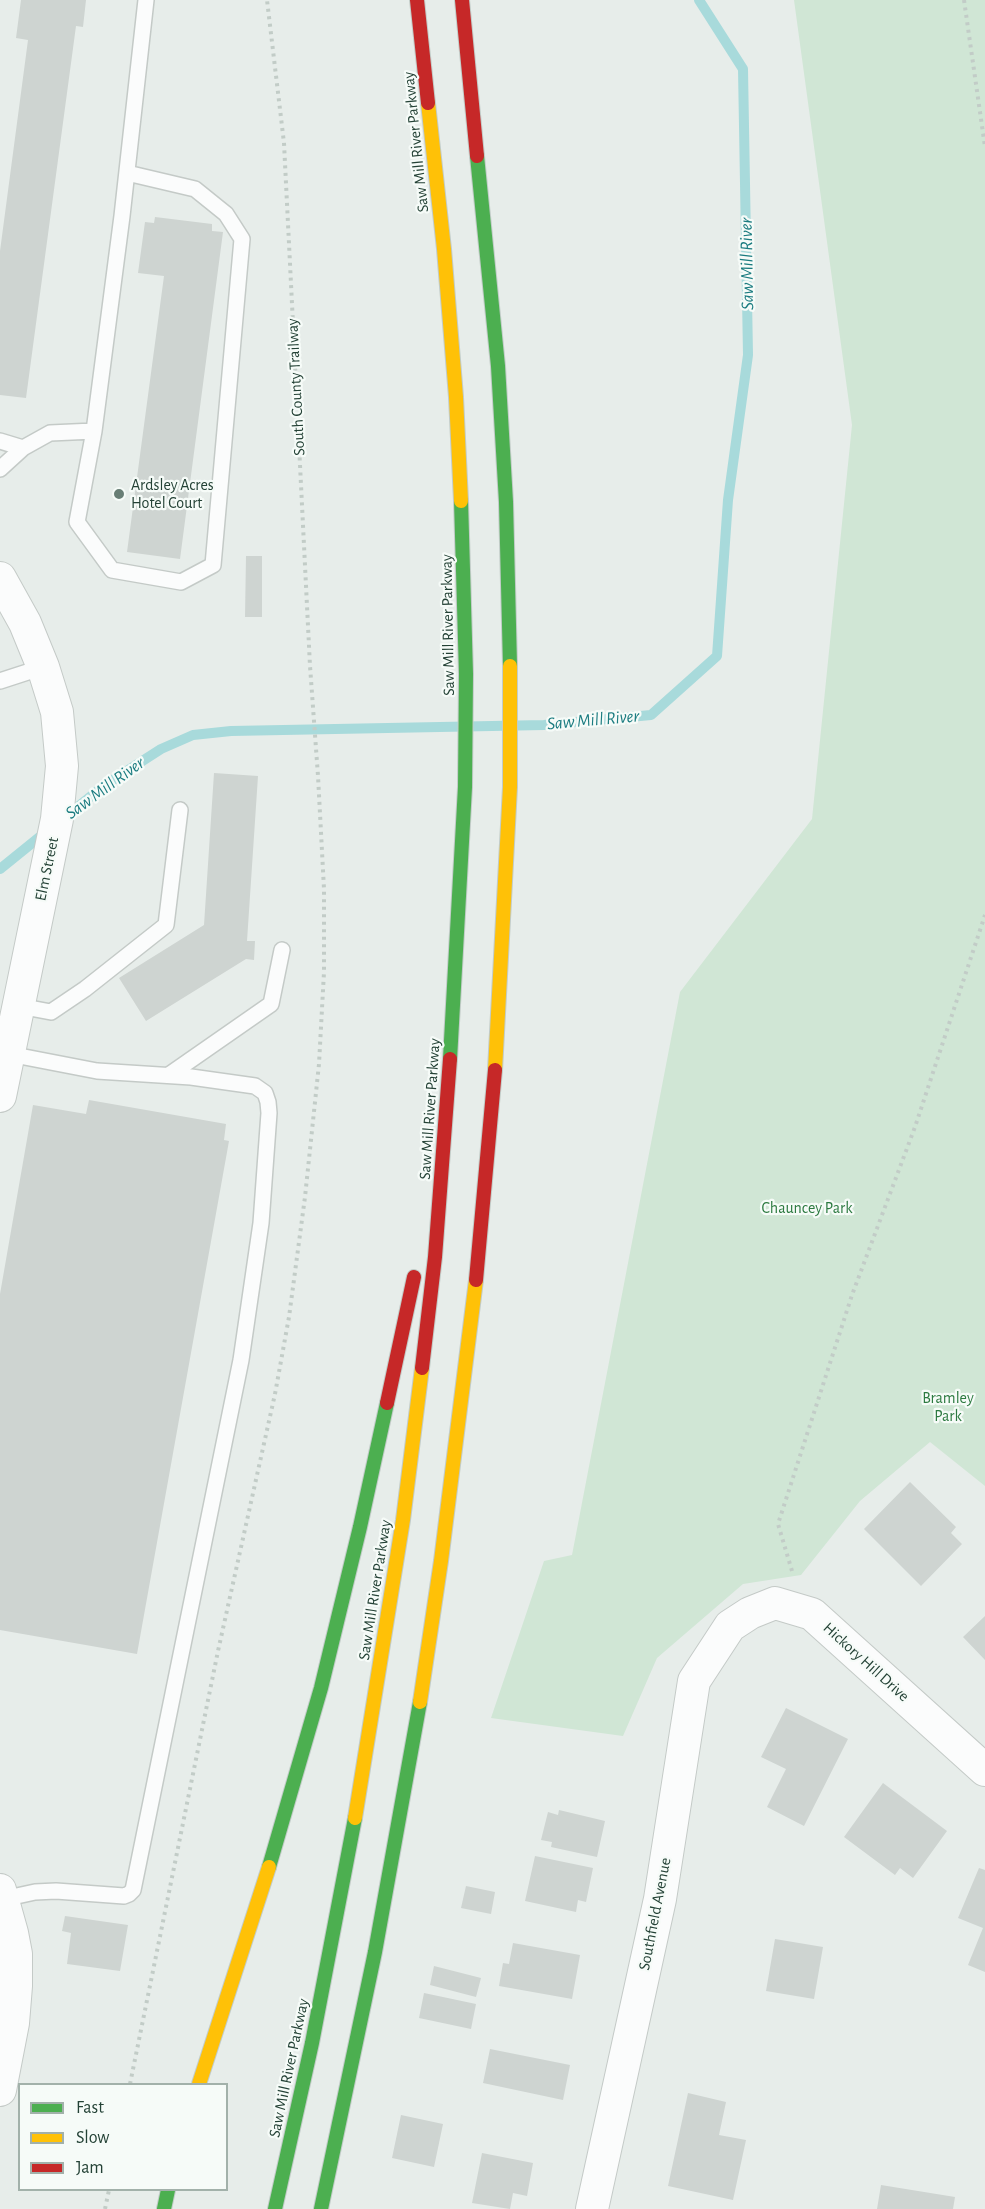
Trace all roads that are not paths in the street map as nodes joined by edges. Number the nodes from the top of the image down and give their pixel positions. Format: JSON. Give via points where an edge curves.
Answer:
{"nodes":[{"id":1,"x":146,"y":0,"type":"edge"},
{"id":2,"x":417,"y":0,"type":"edge"},
{"id":3,"x":462,"y":0,"type":"edge"},
{"id":4,"x":127,"y":173,"type":"junction"},
{"id":5,"x":94,"y":430,"type":"junction"},
{"id":6,"x":0,"y":441,"type":"edge"},
{"id":7,"x":23,"y":448,"type":"junction"},
{"id":8,"x":0,"y":469,"type":"edge"},
{"id":9,"x":0,"y":578,"type":"edge"},
{"id":10,"x":43,"y":667,"type":"junction"},
{"id":11,"x":0,"y":681,"type":"edge"},
{"id":12,"x":180,"y":810,"type":"dead end"},
{"id":13,"x":282,"y":950,"type":"dead end"},
{"id":14,"x":19,"y":1006,"type":"junction"},
{"id":15,"x":9,"y":1054,"type":"junction"},
{"id":16,"x":169,"y":1075,"type":"junction"},
{"id":17,"x":0,"y":1096,"type":"edge"},
{"id":18,"x":446,"y":1123,"type":"junction"},
{"id":19,"x":422,"y":1238,"type":"dead end"},
{"id":20,"x":417,"y":1261,"type":"dead end"},
{"id":21,"x":730,"y":1626,"type":"joint"},
{"id":22,"x":985,"y":1770,"type":"edge"},
{"id":23,"x":1,"y":1895,"type":"edge"},
{"id":24,"x":200,"y":2083,"type":"edge"},
{"id":25,"x":0,"y":2090,"type":"edge"},
{"id":26,"x":168,"y":2191,"type":"edge"},
{"id":27,"x":164,"y":2209,"type":"edge"},
{"id":28,"x":275,"y":2209,"type":"edge"},
{"id":29,"x":321,"y":2209,"type":"edge"},
{"id":30,"x":592,"y":2209,"type":"edge"}],
"edges":[{"from":1,"to":4,"type":"lane"},
{"from":2,"to":18,"type":"highway","name":"Saw Mill River Parkway","via":[[444,249],[463,536],[465,787]]},
{"from":3,"to":29,"type":"highway","via":[[498,366],[506,502],[510,787],[498,1035],[474,1300],[438,1583],[397,1832]]},
{"from":4,"to":5,"type":"lane"},
{"from":4,"to":5,"type":"lane","via":[[195,189],[226,214],[242,239],[213,566],[181,582],[112,570],[77,522]]},
{"from":5,"to":7,"type":"lane","via":[[50,433]]},
{"from":6,"to":7,"type":"lane"},
{"from":7,"to":8,"type":"lane"},
{"from":9,"to":10,"type":"street","name":"Elm Street"},
{"from":10,"to":11,"type":"lane"},
{"from":10,"to":14,"type":"street","name":"Elm Street","via":[[57,712],[62,750],[60,800]]},
{"from":12,"to":14,"type":"lane","via":[[166,925],[51,1012]]},
{"from":13,"to":16,"type":"lane","via":[[271,1004]]},
{"from":14,"to":15,"type":"street","name":"Elm Street"},
{"from":15,"to":16,"type":"lane","via":[[96,1071]]},
{"from":15,"to":17,"type":"street","name":"Elm Street"},
{"from":16,"to":23,"type":"lane","via":[[255,1086],[265,1093],[268,1102],[261,1223],[241,1360],[133,1890],[124,1896],[56,1891]]},
{"from":18,"to":19,"type":"highway"},
{"from":18,"to":28,"type":"highway","name":"Saw Mill River Parkway","via":[[420,1386],[383,1648],[339,1909]]},
{"from":20,"to":24,"type":"highway","via":[[321,1688],[278,1839]]},
{"from":21,"to":22,"type":"street","name":"Hickory Hill Drive","via":[[775,1603],[812,1614]]},
{"from":21,"to":30,"type":"street","name":"Southfield Avenue","via":[[694,1681],[660,1899]]},
{"from":23,"to":25,"type":"street","via":[[14,1943],[16,1986]]},
{"from":26,"to":27,"type":"highway"}]}
